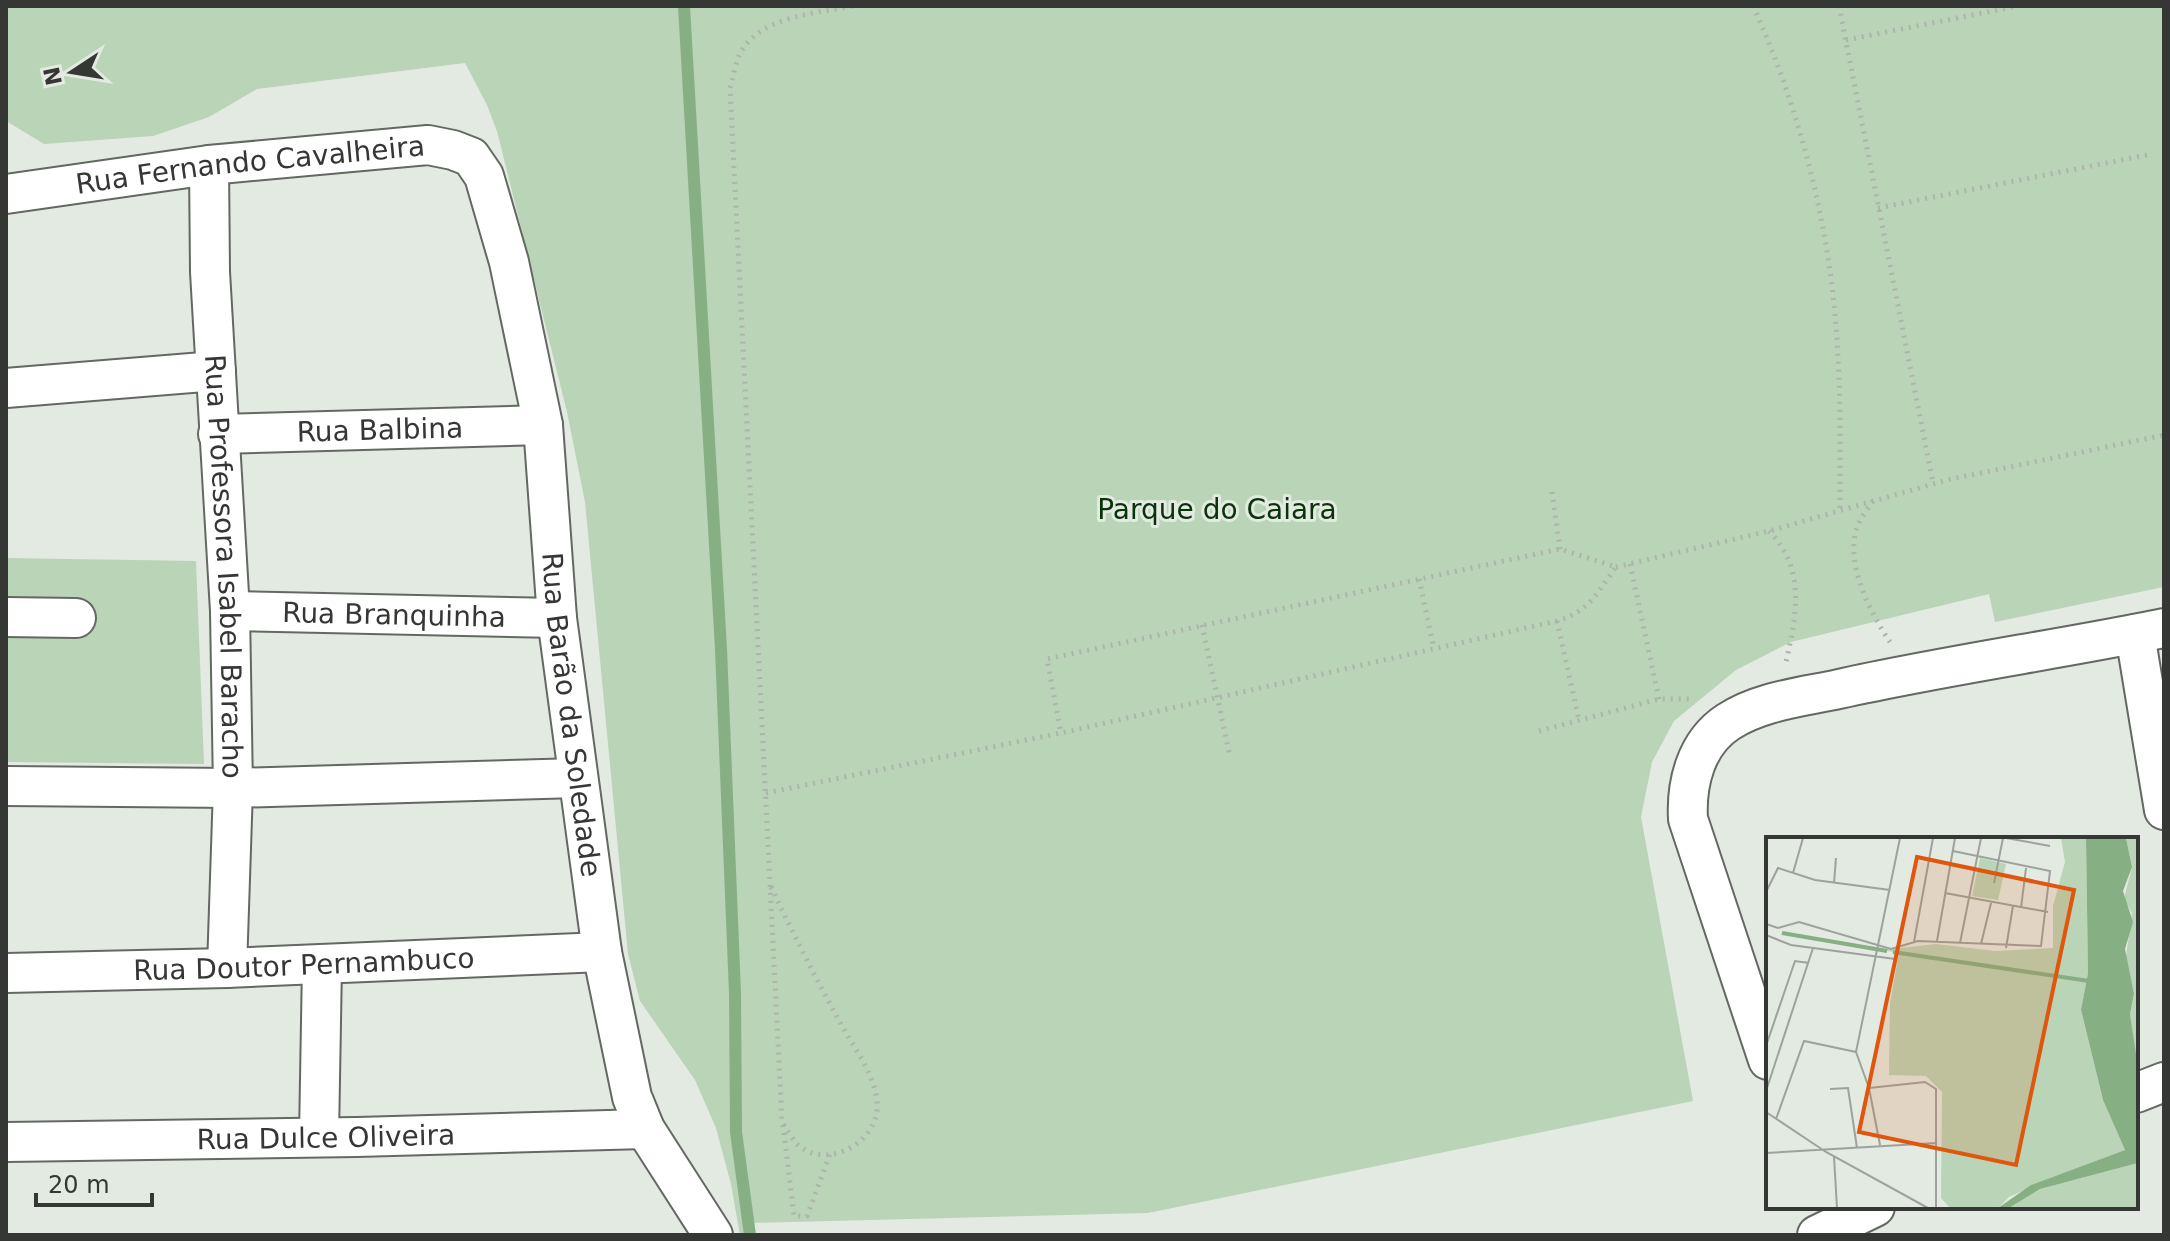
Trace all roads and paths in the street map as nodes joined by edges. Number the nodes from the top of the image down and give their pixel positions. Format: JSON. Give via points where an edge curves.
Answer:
{"nodes":[{"id":1,"x":854,"y":6,"type":"edge"},
{"id":2,"x":1753,"y":6,"type":"edge"},
{"id":3,"x":1839,"y":6,"type":"edge"},
{"id":4,"x":2018,"y":6,"type":"edge"},
{"id":5,"x":1846,"y":40,"type":"junction"},
{"id":6,"x":2152,"y":154,"type":"dead end"},
{"id":7,"x":209,"y":165,"type":"junction"},
{"id":8,"x":484,"y":176,"type":"joint"},
{"id":9,"x":6,"y":194,"type":"edge"},
{"id":10,"x":1878,"y":208,"type":"junction"},
{"id":11,"x":216,"y":371,"type":"junction"},
{"id":12,"x":6,"y":388,"type":"edge"},
{"id":13,"x":543,"y":425,"type":"junction"},
{"id":14,"x":218,"y":434,"type":"junction"},
{"id":15,"x":2164,"y":435,"type":"edge"},
{"id":16,"x":1933,"y":483,"type":"junction"},
{"id":17,"x":1552,"y":492,"type":"dead end"},
{"id":18,"x":1873,"y":501,"type":"junction"},
{"id":19,"x":1840,"y":511,"type":"junction"},
{"id":20,"x":1769,"y":531,"type":"junction"},
{"id":21,"x":1560,"y":549,"type":"junction"},
{"id":22,"x":1630,"y":564,"type":"junction"},
{"id":23,"x":1616,"y":567,"type":"junction"},
{"id":24,"x":1419,"y":579,"type":"junction"},
{"id":25,"x":230,"y":611,"type":"junction"},
{"id":26,"x":6,"y":617,"type":"edge"},
{"id":27,"x":76,"y":618,"type":"dead end"},
{"id":28,"x":557,"y":618,"type":"junction"},
{"id":29,"x":1557,"y":621,"type":"junction"},
{"id":30,"x":1202,"y":625,"type":"junction"},
{"id":31,"x":2150,"y":631,"type":"edge"},
{"id":32,"x":1434,"y":649,"type":"junction"},
{"id":33,"x":1911,"y":673,"type":"junction"},
{"id":34,"x":1218,"y":697,"type":"junction"},
{"id":35,"x":1659,"y":699,"type":"junction"},
{"id":36,"x":1777,"y":702,"type":"junction"},
{"id":37,"x":1579,"y":720,"type":"junction"},
{"id":38,"x":1726,"y":724,"type":"junction"},
{"id":39,"x":1539,"y":731,"type":"dead end"},
{"id":40,"x":1061,"y":733,"type":"junction"},
{"id":41,"x":1230,"y":757,"type":"dead end"},
{"id":42,"x":578,"y":778,"type":"junction"},
{"id":43,"x":6,"y":786,"type":"edge"},
{"id":44,"x":233,"y":788,"type":"junction"},
{"id":45,"x":766,"y":793,"type":"junction"},
{"id":46,"x":2164,"y":810,"type":"edge"},
{"id":47,"x":771,"y":887,"type":"junction"},
{"id":48,"x":602,"y":952,"type":"junction"},
{"id":49,"x":322,"y":964,"type":"junction"},
{"id":50,"x":227,"y":968,"type":"junction"},
{"id":51,"x":6,"y":973,"type":"edge"},
{"id":52,"x":1766,"y":1054,"type":"edge"},
{"id":53,"x":2164,"y":1082,"type":"edge"},
{"id":54,"x":2138,"y":1092,"type":"edge"},
{"id":55,"x":782,"y":1122,"type":"junction"},
{"id":56,"x":645,"y":1129,"type":"junction"},
{"id":57,"x":319,"y":1137,"type":"junction"},
{"id":58,"x":6,"y":1142,"type":"edge"},
{"id":59,"x":830,"y":1154,"type":"junction"},
{"id":60,"x":1868,"y":1209,"type":"edge"},
{"id":61,"x":1819,"y":1224,"type":"edge"},
{"id":62,"x":713,"y":1235,"type":"edge"}],
"edges":[{"from":1,"to":45,"type":"path","via":[[783,20],[754,36],[739,55],[730,88]]},
{"from":2,"to":19,"type":"path","via":[[1796,120],[1821,222],[1837,338]]},
{"from":3,"to":5,"type":"path"},
{"from":4,"to":5,"type":"path"},
{"from":5,"to":10,"type":"path"},
{"from":6,"to":10,"type":"path"},
{"from":7,"to":8,"type":"street","name":"Rua Fernando Cavalheira","via":[[428,145],[471,157]]},
{"from":7,"to":9,"type":"street","name":"Rua Fernando Cavalheira"},
{"from":7,"to":11,"type":"street","name":"Rua Professora Isabel Baracho"},
{"from":8,"to":13,"type":"street","name":"Rua Barão da Soledade","via":[[509,262]]},
{"from":10,"to":16,"type":"path"},
{"from":11,"to":12,"type":"street"},
{"from":11,"to":14,"type":"street","name":"Rua Professora Isabel Baracho"},
{"from":13,"to":14,"type":"street","name":"Rua Balbina"},
{"from":13,"to":28,"type":"street","name":"Rua Barão da Soledade"},
{"from":14,"to":25,"type":"street","name":"Rua Professora Isabel Baracho"},
{"from":15,"to":16,"type":"path"},
{"from":16,"to":18,"type":"path"},
{"from":17,"to":21,"type":"path"},
{"from":18,"to":19,"type":"path"},
{"from":18,"to":33,"type":"path","via":[[1858,524],[1853,551],[1875,620]]},
{"from":19,"to":20,"type":"path"},
{"from":20,"to":22,"type":"path"},
{"from":20,"to":36,"type":"path","via":[[1792,564],[1796,604]]},
{"from":21,"to":23,"type":"path"},
{"from":21,"to":24,"type":"path"},
{"from":22,"to":23,"type":"path"},
{"from":22,"to":35,"type":"path"},
{"from":23,"to":29,"type":"path","via":[[1589,604]]},
{"from":24,"to":30,"type":"path"},
{"from":24,"to":32,"type":"path"},
{"from":25,"to":28,"type":"street","name":"Rua Branquinha"},
{"from":25,"to":44,"type":"street","name":"Rua Professora Isabel Baracho"},
{"from":26,"to":27,"type":"street"},
{"from":28,"to":42,"type":"street","name":"Rua Barão da Soledade"},
{"from":29,"to":32,"type":"path"},
{"from":29,"to":37,"type":"path"},
{"from":30,"to":34,"type":"path"},
{"from":30,"to":40,"type":"path","via":[[1047,659]]},
{"from":31,"to":33,"type":"street"},
{"from":31,"to":46,"type":"street"},
{"from":32,"to":34,"type":"path"},
{"from":33,"to":36,"type":"street"},
{"from":34,"to":40,"type":"path"},
{"from":34,"to":41,"type":"path"},
{"from":35,"to":37,"type":"path"},
{"from":35,"to":38,"type":"path","via":[[1698,700]]},
{"from":36,"to":38,"type":"street"},
{"from":37,"to":39,"type":"path"},
{"from":38,"to":52,"type":"street","via":[[1703,747],[1692,774],[1688,819]]},
{"from":40,"to":45,"type":"path"},
{"from":42,"to":44,"type":"street"},
{"from":42,"to":48,"type":"street","name":"Rua Barão da Soledade"},
{"from":43,"to":44,"type":"street"},
{"from":44,"to":50,"type":"street","name":"Rua Professora Isabel Baracho"},
{"from":45,"to":47,"type":"path"},
{"from":47,"to":55,"type":"path"},
{"from":47,"to":59,"type":"path","via":[[873,1079],[875,1122],[862,1141]]},
{"from":48,"to":49,"type":"street","name":"Rua Doutor Pernambuco"},
{"from":48,"to":56,"type":"street","name":"Rua Barão da Soledade","via":[[632,1097]]},
{"from":49,"to":50,"type":"street","name":"Rua Doutor Pernambuco"},
{"from":49,"to":57,"type":"street"},
{"from":50,"to":51,"type":"street","name":"Rua Doutor Pernambuco"},
{"from":53,"to":54,"type":"street"},
{"from":55,"to":59,"type":"path","via":[[798,1144]]},
{"from":55,"to":59,"type":"path","via":[[794,1216],[807,1216]]},
{"from":56,"to":57,"type":"street","name":"Rua Dulce Oliveira"},
{"from":56,"to":62,"type":"street","name":"Rua Barão da Soledade"},
{"from":57,"to":58,"type":"street","name":"Rua Dulce Oliveira"},
{"from":60,"to":61,"type":"street"}]}
